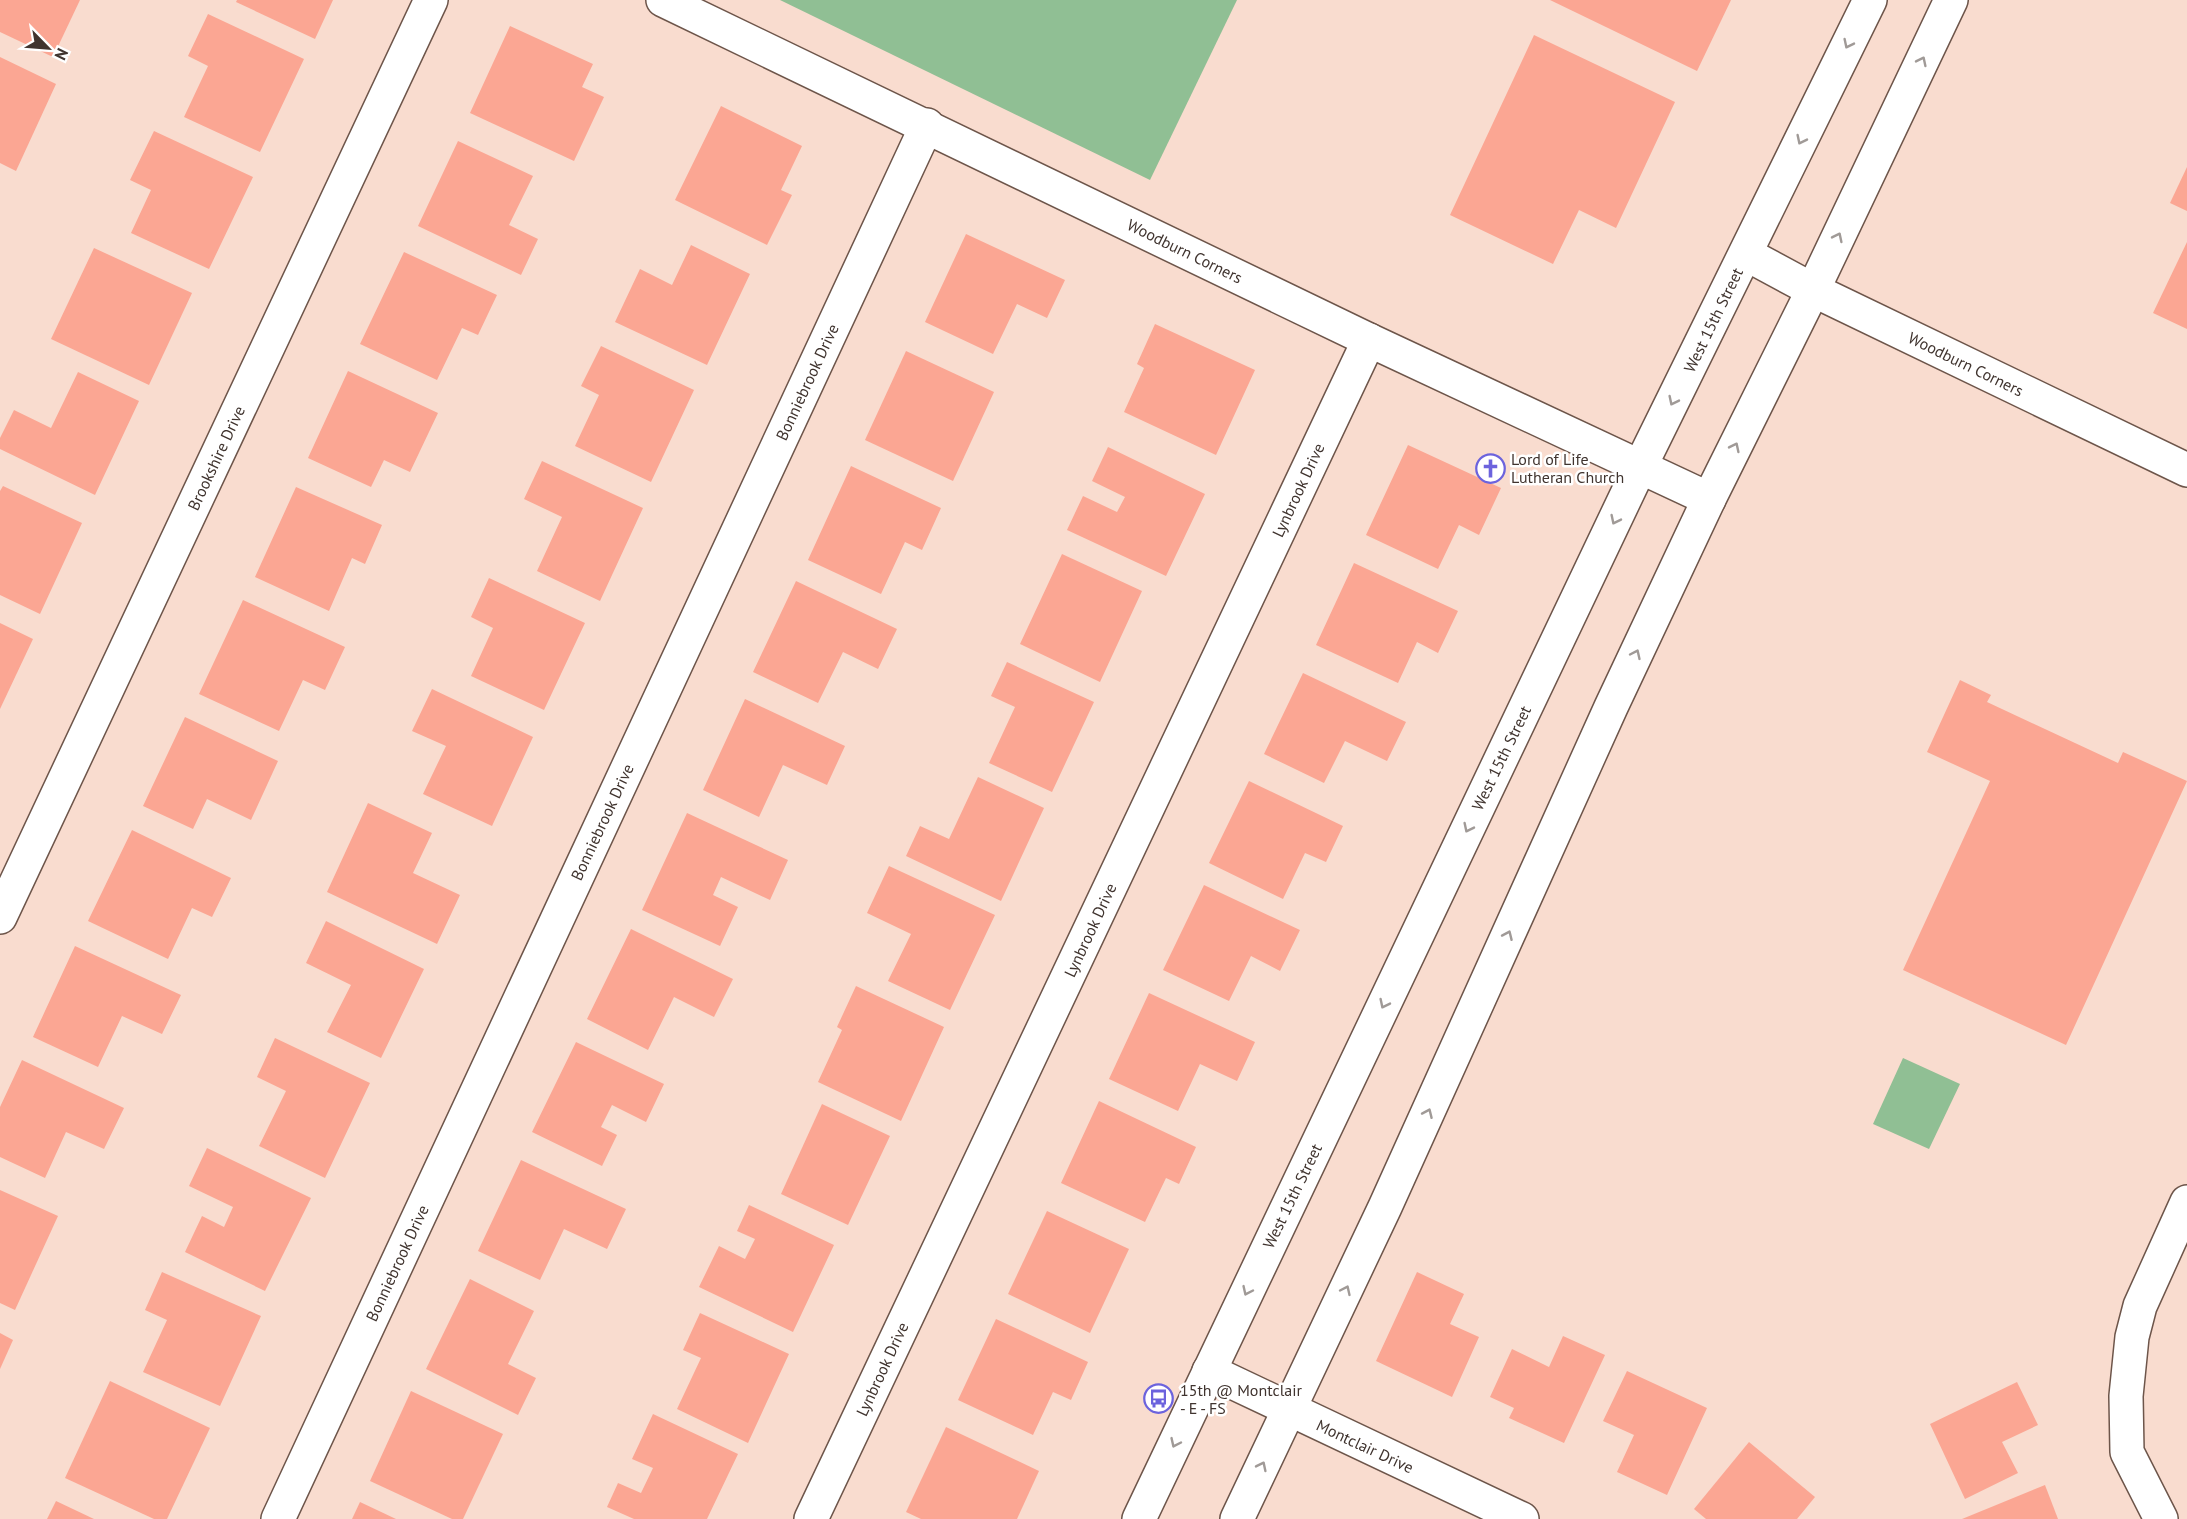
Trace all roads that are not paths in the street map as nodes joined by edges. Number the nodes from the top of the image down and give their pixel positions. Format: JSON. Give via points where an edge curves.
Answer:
{"nodes":[{"id":1,"x":431,"y":0,"type":"edge"},
{"id":2,"x":663,"y":0,"type":"edge"},
{"id":3,"x":1870,"y":0,"type":"edge"},
{"id":4,"x":1951,"y":0,"type":"edge"},
{"id":5,"x":927,"y":125,"type":"junction"},
{"id":6,"x":1746,"y":254,"type":"junction"},
{"id":7,"x":1813,"y":290,"type":"junction"},
{"id":8,"x":1369,"y":340,"type":"junction"},
{"id":9,"x":1640,"y":467,"type":"junction"},
{"id":10,"x":2187,"y":470,"type":"edge"},
{"id":11,"x":1709,"y":499,"type":"junction"},
{"id":12,"x":0,"y":917,"type":"edge"},
{"id":13,"x":2187,"y":1202,"type":"edge"},
{"id":14,"x":1209,"y":1371,"type":"junction"},
{"id":15,"x":1289,"y":1410,"type":"junction"},
{"id":16,"x":278,"y":1519,"type":"edge"},
{"id":17,"x":811,"y":1519,"type":"edge"},
{"id":18,"x":1139,"y":1519,"type":"edge"},
{"id":19,"x":1237,"y":1519,"type":"edge"},
{"id":20,"x":1522,"y":1519,"type":"edge"},
{"id":21,"x":2161,"y":1519,"type":"edge"}],
"edges":[{"from":1,"to":12,"type":"street","name":"Brookshire Drive"},
{"from":2,"to":5,"type":"street","name":"Woodburn Corners"},
{"from":3,"to":6,"type":"street","name":"West 15th Street","one_way":true},
{"from":7,"to":4,"type":"street","one_way":true},
{"from":5,"to":8,"type":"street","name":"Woodburn Corners"},
{"from":5,"to":16,"type":"street","name":"Bonniebrook Drive"},
{"from":6,"to":7,"type":"street","name":"Woodburn Corners"},
{"from":6,"to":9,"type":"street","name":"West 15th Street","one_way":true},
{"from":7,"to":10,"type":"street","name":"Woodburn Corners"},
{"from":11,"to":7,"type":"street","one_way":true},
{"from":8,"to":9,"type":"street","name":"Woodburn Corners"},
{"from":8,"to":17,"type":"street","name":"Lynbrook Drive"},
{"from":9,"to":11,"type":"street","name":"Woodburn Corners"},
{"from":9,"to":14,"type":"street","name":"West 15th Street","one_way":true},
{"from":15,"to":11,"type":"street","one_way":true},
{"from":13,"to":21,"type":"street","via":[[2140,1306],[2132,1337],[2126,1396],[2127,1452]]},
{"from":14,"to":15,"type":"street","name":"Montclair Drive"},
{"from":14,"to":18,"type":"street","name":"West 15th Street","one_way":true},
{"from":19,"to":15,"type":"street","one_way":true},
{"from":15,"to":20,"type":"street","name":"Montclair Drive"}]}
